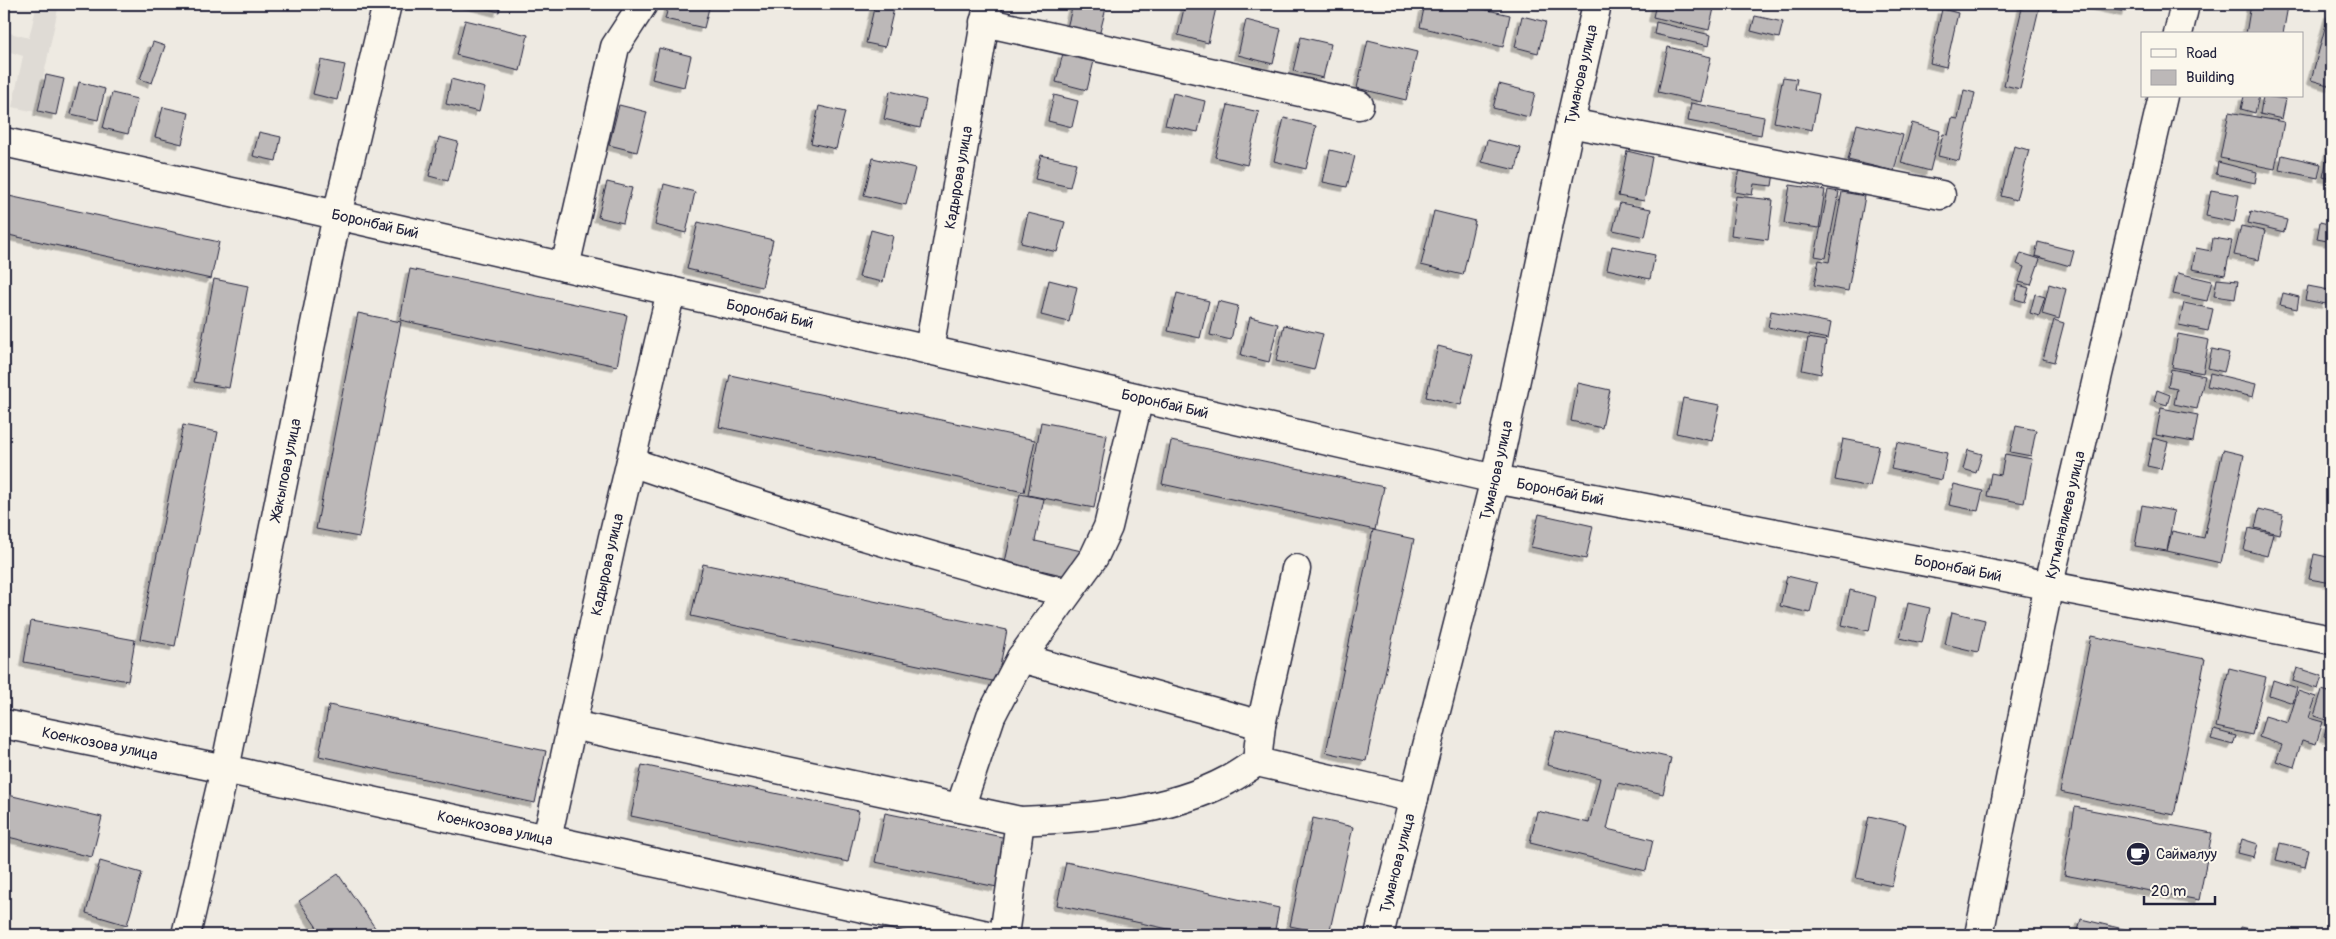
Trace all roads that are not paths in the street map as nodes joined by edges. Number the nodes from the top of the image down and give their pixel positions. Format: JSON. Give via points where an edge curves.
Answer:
{"nodes":[{"id":1,"x":387,"y":4,"type":"edge"},
{"id":2,"x":643,"y":4,"type":"edge"},
{"id":3,"x":1597,"y":4,"type":"edge"},
{"id":4,"x":2184,"y":4,"type":"edge"},
{"id":5,"x":986,"y":13,"type":"edge"},
{"id":6,"x":2178,"y":32,"type":"edge"},
{"id":7,"x":2163,"y":98,"type":"edge"},
{"id":8,"x":1359,"y":105,"type":"dead end"},
{"id":9,"x":1570,"y":123,"type":"junction"},
{"id":10,"x":4,"y":142,"type":"edge"},
{"id":11,"x":1941,"y":195,"type":"dead end"},
{"id":12,"x":337,"y":215,"type":"junction"},
{"id":13,"x":565,"y":267,"type":"junction"},
{"id":14,"x":671,"y":291,"type":"junction"},
{"id":15,"x":929,"y":350,"type":"junction"},
{"id":16,"x":1139,"y":398,"type":"junction"},
{"id":17,"x":631,"y":462,"type":"junction"},
{"id":18,"x":1495,"y":479,"type":"junction"},
{"id":19,"x":1296,"y":569,"type":"dead end"},
{"id":20,"x":2049,"y":584,"type":"junction"},
{"id":21,"x":1066,"y":593,"type":"junction"},
{"id":22,"x":2332,"y":640,"type":"edge"},
{"id":23,"x":1020,"y":658,"type":"junction"},
{"id":24,"x":4,"y":724,"type":"edge"},
{"id":25,"x":572,"y":725,"type":"junction"},
{"id":26,"x":1261,"y":726,"type":"junction"},
{"id":27,"x":1257,"y":762,"type":"junction"},
{"id":28,"x":225,"y":769,"type":"junction"},
{"id":29,"x":1414,"y":798,"type":"junction"},
{"id":30,"x":960,"y":808,"type":"junction"},
{"id":31,"x":1020,"y":820,"type":"junction"},
{"id":32,"x":548,"y":839,"type":"junction"},
{"id":33,"x":186,"y":935,"type":"edge"},
{"id":34,"x":987,"y":935,"type":"edge"},
{"id":35,"x":1004,"y":935,"type":"edge"},
{"id":36,"x":1379,"y":935,"type":"edge"},
{"id":37,"x":1979,"y":935,"type":"edge"}],
"edges":[{"from":1,"to":12,"type":"street","name":"Жакыпова улица"},
{"from":2,"to":13,"type":"street","via":[[615,47]]},
{"from":3,"to":9,"type":"street","name":"Туманова улица"},
{"from":4,"to":6,"type":"street"},
{"from":5,"to":8,"type":"street"},
{"from":5,"to":15,"type":"street","name":"Кадырова улица"},
{"from":7,"to":20,"type":"street","name":"Кутманалиева улица"},
{"from":9,"to":11,"type":"street"},
{"from":9,"to":18,"type":"street","name":"Туманова улица"},
{"from":10,"to":12,"type":"street","name":"Боронбай Бий"},
{"from":12,"to":13,"type":"street","name":"Боронбай Бий"},
{"from":12,"to":28,"type":"street","name":"Жакыпова улица"},
{"from":13,"to":14,"type":"street","name":"Боронбай Бий"},
{"from":14,"to":15,"type":"street","name":"Боронбай Бий"},
{"from":14,"to":17,"type":"street","name":"Кадырова улица"},
{"from":15,"to":16,"type":"street","name":"Боронбай Бий"},
{"from":16,"to":18,"type":"street","name":"Боронбай Бий"},
{"from":16,"to":21,"type":"street","via":[[1108,527],[1094,557]]},
{"from":17,"to":21,"type":"street","via":[[731,496]]},
{"from":17,"to":25,"type":"street","name":"Кадырова улица"},
{"from":18,"to":20,"type":"street","name":"Боронбай Бий"},
{"from":18,"to":29,"type":"street","name":"Туманова улица"},
{"from":19,"to":26,"type":"street"},
{"from":20,"to":22,"type":"street","name":"Боронбай Бий"},
{"from":20,"to":37,"type":"street","name":"Кутманалиева улица"},
{"from":21,"to":23,"type":"street"},
{"from":23,"to":26,"type":"street"},
{"from":23,"to":30,"type":"street","via":[[991,716]]},
{"from":24,"to":28,"type":"street","name":"Коенкозова улица"},
{"from":25,"to":30,"type":"street"},
{"from":25,"to":32,"type":"street","name":"Кадырова улица"},
{"from":26,"to":27,"type":"street"},
{"from":27,"to":29,"type":"street"},
{"from":27,"to":31,"type":"street","via":[[1228,780],[1165,804],[1082,818]]},
{"from":28,"to":32,"type":"street","name":"Коенкозова улица"},
{"from":28,"to":33,"type":"street","name":"Жакыпова улица"},
{"from":29,"to":36,"type":"street","name":"Туманова улица"},
{"from":30,"to":31,"type":"street"},
{"from":31,"to":35,"type":"street"},
{"from":32,"to":34,"type":"street","name":"Коенкозова улица"}]}
